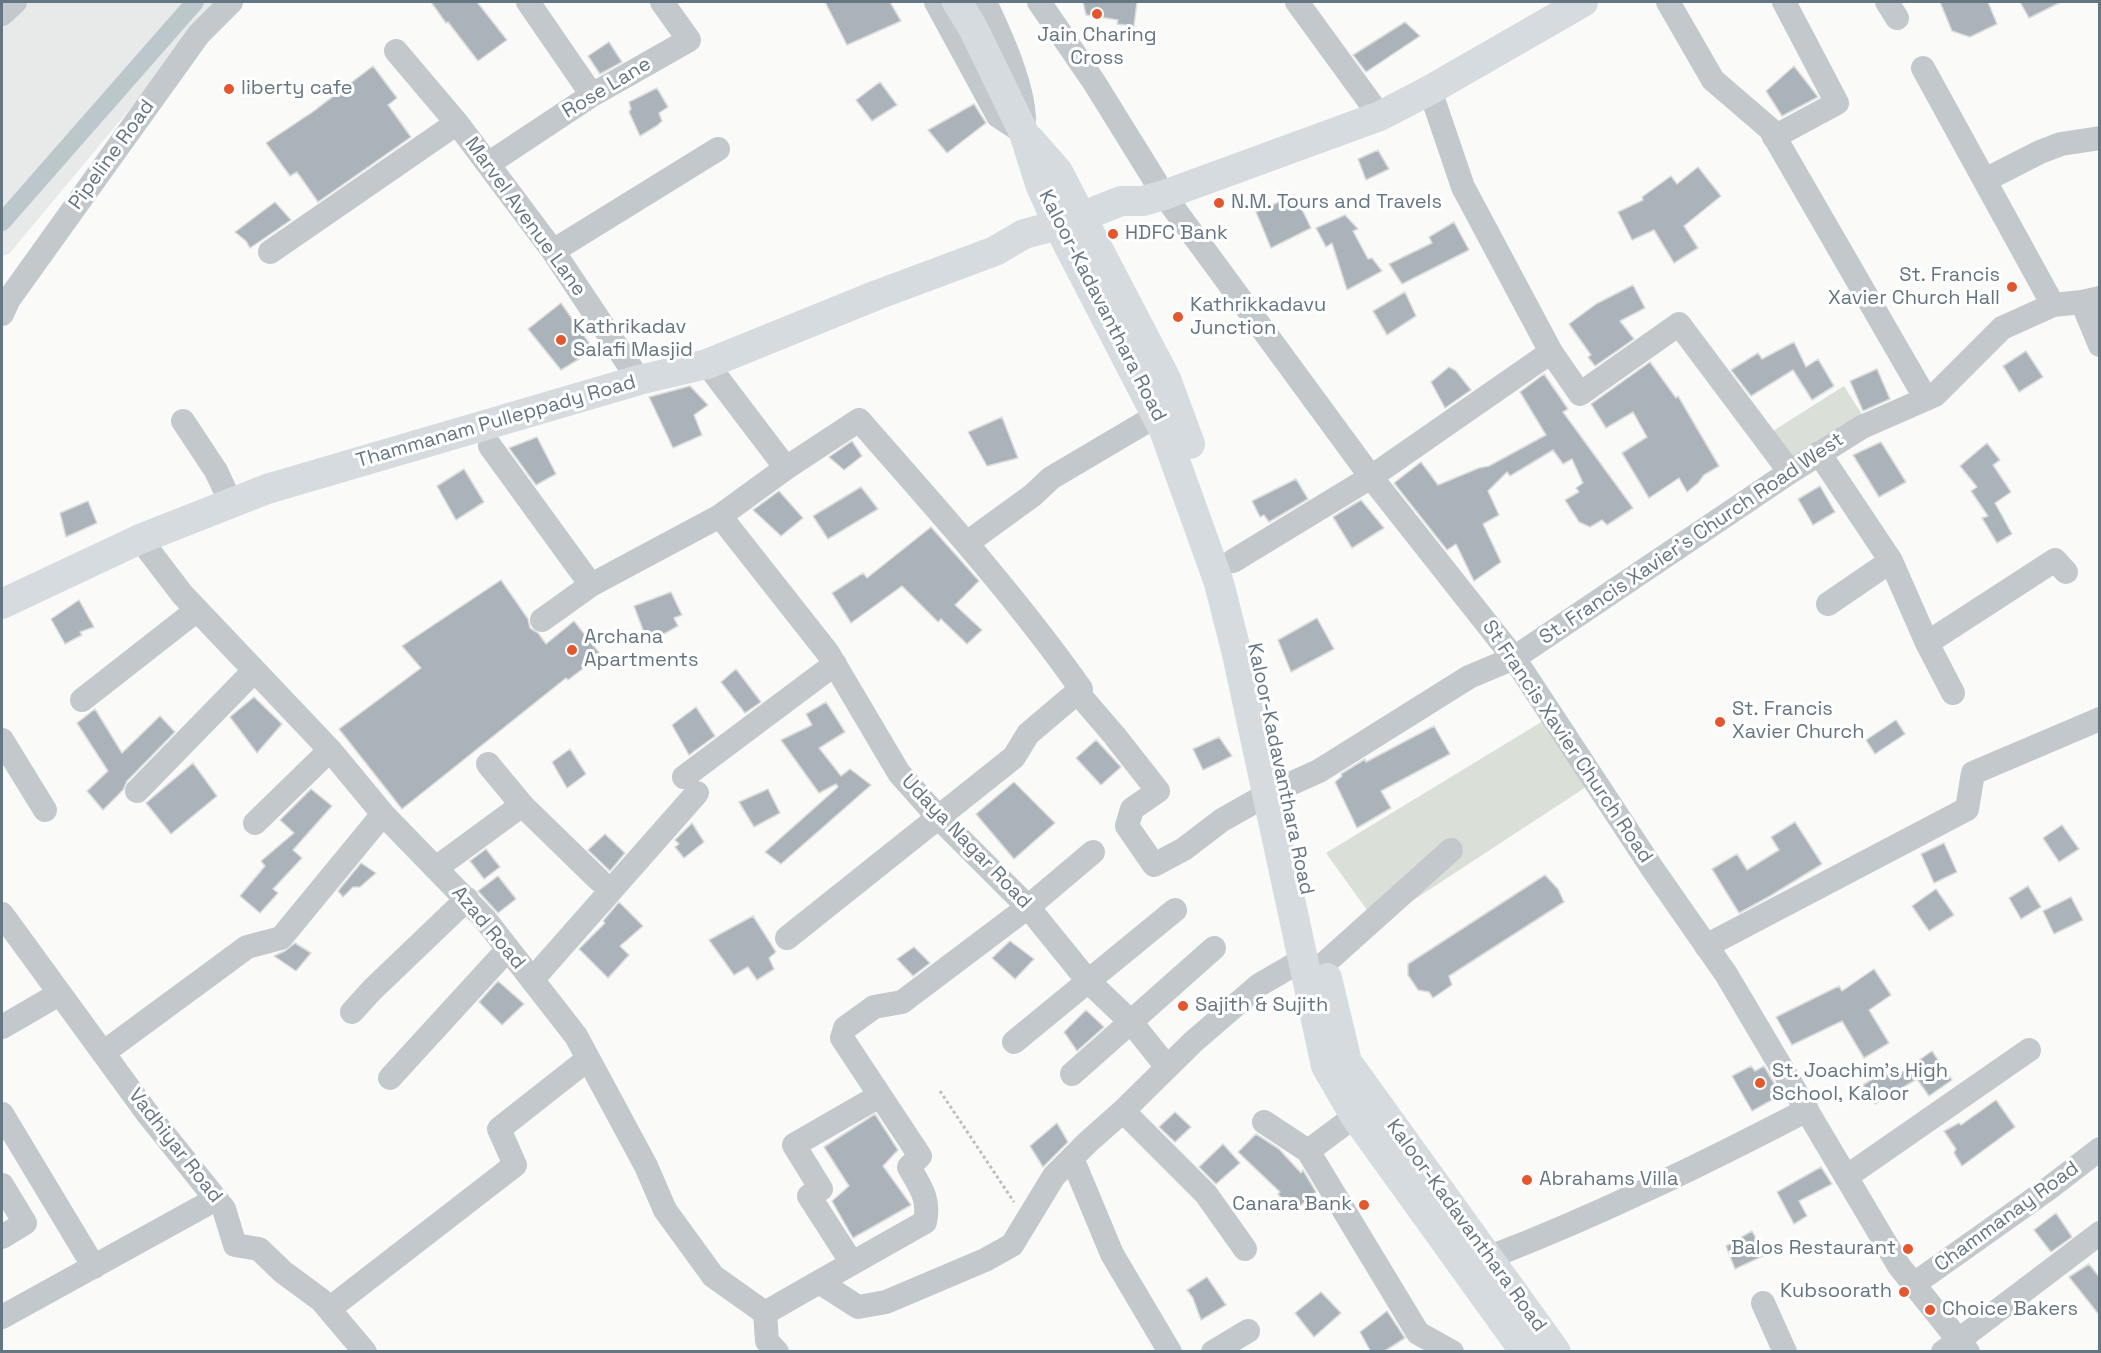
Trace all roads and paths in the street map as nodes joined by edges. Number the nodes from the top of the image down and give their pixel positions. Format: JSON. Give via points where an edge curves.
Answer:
{"nodes":[{"id":1,"x":15,"y":2,"type":"edge"},
{"id":2,"x":231,"y":2,"type":"edge"},
{"id":3,"x":528,"y":2,"type":"edge"},
{"id":4,"x":662,"y":2,"type":"edge"},
{"id":5,"x":936,"y":2,"type":"edge"},
{"id":6,"x":957,"y":2,"type":"edge"},
{"id":7,"x":985,"y":2,"type":"edge"},
{"id":8,"x":1039,"y":2,"type":"edge"},
{"id":9,"x":1297,"y":2,"type":"edge"},
{"id":10,"x":1582,"y":2,"type":"edge"},
{"id":11,"x":1668,"y":2,"type":"edge"},
{"id":12,"x":1785,"y":2,"type":"edge"},
{"id":13,"x":2,"y":14,"type":"edge"},
{"id":14,"x":396,"y":51,"type":"dead end"},
{"id":15,"x":1923,"y":68,"type":"dead end"},
{"id":16,"x":1430,"y":90,"type":"junction"},
{"id":17,"x":592,"y":95,"type":"junction"},
{"id":18,"x":1380,"y":116,"type":"junction"},
{"id":19,"x":457,"y":123,"type":"junction"},
{"id":20,"x":1024,"y":133,"type":"junction"},
{"id":21,"x":1774,"y":137,"type":"junction"},
{"id":22,"x":2100,"y":138,"type":"edge"},
{"id":23,"x":718,"y":149,"type":"dead end"},
{"id":24,"x":488,"y":164,"type":"junction"},
{"id":25,"x":1985,"y":180,"type":"junction"},
{"id":26,"x":1153,"y":198,"type":"junction"},
{"id":27,"x":1074,"y":229,"type":"junction"},
{"id":28,"x":553,"y":250,"type":"junction"},
{"id":29,"x":270,"y":252,"type":"dead end"},
{"id":30,"x":2091,"y":300,"type":"edge"},
{"id":31,"x":2053,"y":305,"type":"junction"},
{"id":32,"x":2,"y":314,"type":"edge"},
{"id":33,"x":2100,"y":345,"type":"edge"},
{"id":34,"x":1551,"y":352,"type":"junction"},
{"id":35,"x":707,"y":364,"type":"junction"},
{"id":36,"x":639,"y":380,"type":"junction"},
{"id":37,"x":1926,"y":399,"type":"junction"},
{"id":38,"x":1156,"y":416,"type":"junction"},
{"id":39,"x":183,"y":421,"type":"dead end"},
{"id":40,"x":490,"y":446,"type":"dead end"},
{"id":41,"x":1819,"y":453,"type":"junction"},
{"id":42,"x":786,"y":468,"type":"junction"},
{"id":43,"x":1790,"y":471,"type":"junction"},
{"id":44,"x":1371,"y":477,"type":"junction"},
{"id":45,"x":231,"y":504,"type":"junction"},
{"id":46,"x":720,"y":516,"type":"junction"},
{"id":47,"x":140,"y":539,"type":"junction"},
{"id":48,"x":967,"y":543,"type":"junction"},
{"id":49,"x":1233,"y":561,"type":"junction"},
{"id":50,"x":1891,"y":561,"type":"junction"},
{"id":51,"x":2066,"y":572,"type":"dead end"},
{"id":52,"x":591,"y":585,"type":"junction"},
{"id":53,"x":2,"y":604,"type":"edge"},
{"id":54,"x":1828,"y":604,"type":"dead end"},
{"id":55,"x":197,"y":610,"type":"junction"},
{"id":56,"x":542,"y":620,"type":"dead end"},
{"id":57,"x":1927,"y":642,"type":"junction"},
{"id":58,"x":1514,"y":658,"type":"junction"},
{"id":59,"x":834,"y":664,"type":"junction"},
{"id":60,"x":254,"y":671,"type":"junction"},
{"id":61,"x":1077,"y":692,"type":"junction"},
{"id":62,"x":1953,"y":693,"type":"dead end"},
{"id":63,"x":82,"y":700,"type":"dead end"},
{"id":64,"x":2100,"y":719,"type":"edge"},
{"id":65,"x":2,"y":740,"type":"edge"},
{"id":66,"x":330,"y":750,"type":"junction"},
{"id":67,"x":488,"y":764,"type":"dead end"},
{"id":68,"x":137,"y":791,"type":"dead end"},
{"id":69,"x":1275,"y":791,"type":"junction"},
{"id":70,"x":522,"y":805,"type":"junction"},
{"id":71,"x":45,"y":810,"type":"dead end"},
{"id":72,"x":383,"y":814,"type":"junction"},
{"id":73,"x":938,"y":817,"type":"junction"},
{"id":74,"x":255,"y":823,"type":"dead end"},
{"id":75,"x":1452,"y":850,"type":"dead end"},
{"id":76,"x":1093,"y":852,"type":"dead end"},
{"id":77,"x":436,"y":868,"type":"junction"},
{"id":78,"x":599,"y":880,"type":"dead end"},
{"id":79,"x":466,"y":899,"type":"junction"},
{"id":80,"x":1028,"y":907,"type":"junction"},
{"id":81,"x":1175,"y":910,"type":"dead end"},
{"id":82,"x":2,"y":914,"type":"edge"},
{"id":83,"x":787,"y":938,"type":"dead end"},
{"id":84,"x":1706,"y":946,"type":"junction"},
{"id":85,"x":1214,"y":948,"type":"dead end"},
{"id":86,"x":508,"y":949,"type":"junction"},
{"id":87,"x":1315,"y":958,"type":"junction"},
{"id":88,"x":532,"y":980,"type":"junction"},
{"id":89,"x":1088,"y":981,"type":"junction"},
{"id":90,"x":59,"y":994,"type":"junction"},
{"id":91,"x":352,"y":1012,"type":"dead end"},
{"id":92,"x":1131,"y":1022,"type":"junction"},
{"id":93,"x":2,"y":1027,"type":"edge"},
{"id":94,"x":1014,"y":1042,"type":"dead end"},
{"id":95,"x":2029,"y":1050,"type":"dead end"},
{"id":96,"x":103,"y":1053,"type":"junction"},
{"id":97,"x":588,"y":1059,"type":"junction"},
{"id":98,"x":1167,"y":1067,"type":"junction"},
{"id":99,"x":1072,"y":1074,"type":"dead end"},
{"id":100,"x":390,"y":1078,"type":"dead end"},
{"id":101,"x":940,"y":1091,"type":"dead end"},
{"id":102,"x":879,"y":1096,"type":"junction"},
{"id":103,"x":1807,"y":1110,"type":"junction"},
{"id":104,"x":1123,"y":1111,"type":"junction"},
{"id":105,"x":2,"y":1114,"type":"edge"},
{"id":106,"x":1355,"y":1116,"type":"junction"},
{"id":107,"x":1264,"y":1122,"type":"dead end"},
{"id":108,"x":2100,"y":1149,"type":"edge"},
{"id":109,"x":1308,"y":1151,"type":"junction"},
{"id":110,"x":1072,"y":1158,"type":"junction"},
{"id":111,"x":1846,"y":1177,"type":"junction"},
{"id":112,"x":2,"y":1185,"type":"edge"},
{"id":113,"x":216,"y":1199,"type":"junction"},
{"id":114,"x":1027,"y":1221,"type":"junction"},
{"id":115,"x":2100,"y":1233,"type":"edge"},
{"id":116,"x":2,"y":1237,"type":"edge"},
{"id":117,"x":1245,"y":1249,"type":"dead end"},
{"id":118,"x":1490,"y":1257,"type":"junction"},
{"id":119,"x":852,"y":1263,"type":"junction"},
{"id":120,"x":94,"y":1267,"type":"junction"},
{"id":121,"x":819,"y":1282,"type":"junction"},
{"id":122,"x":1914,"y":1284,"type":"junction"},
{"id":123,"x":1763,"y":1303,"type":"dead end"},
{"id":124,"x":329,"y":1310,"type":"junction"},
{"id":125,"x":765,"y":1313,"type":"junction"},
{"id":126,"x":2,"y":1317,"type":"edge"},
{"id":127,"x":1248,"y":1330,"type":"dead end"},
{"id":128,"x":1956,"y":1347,"type":"edge"},
{"id":129,"x":764,"y":1348,"type":"edge"},
{"id":130,"x":365,"y":1352,"type":"edge"},
{"id":131,"x":1170,"y":1352,"type":"edge"},
{"id":132,"x":1213,"y":1352,"type":"edge"},
{"id":133,"x":1452,"y":1352,"type":"edge"},
{"id":134,"x":1525,"y":1352,"type":"edge"},
{"id":135,"x":1556,"y":1352,"type":"edge"},
{"id":136,"x":1785,"y":1352,"type":"edge"}],
"edges":[{"from":1,"to":13,"type":"street"},
{"from":2,"to":32,"type":"street","name":"Pipeline Road","via":[[199,34],[9,298]]},
{"from":3,"to":17,"type":"street"},
{"from":4,"to":17,"type":"street","name":"Rose Lane","via":[[689,40]]},
{"from":5,"to":20,"type":"street","via":[[998,116]]},
{"from":6,"to":20,"type":"main road","name":"Kaloor-Kadavanthara Road"},
{"from":7,"to":20,"type":"street","via":[[1024,103]]},
{"from":8,"to":26,"type":"street","name":"St Francis Xavier Church Road","via":[[1094,82]]},
{"from":9,"to":18,"type":"street"},
{"from":10,"to":16,"type":"main road","name":"Thammanam Pulleppady Road"},
{"from":11,"to":21,"type":"street","via":[[1713,80],[1770,129]]},
{"from":12,"to":21,"type":"street","via":[[1837,103]]},
{"from":14,"to":19,"type":"street"},
{"from":15,"to":25,"type":"street"},
{"from":16,"to":18,"type":"main road","name":"Thammanam Pulleppady Road"},
{"from":16,"to":34,"type":"street","via":[[1463,187]]},
{"from":17,"to":24,"type":"street","name":"Rose Lane"},
{"from":18,"to":26,"type":"main road","name":"Thammanam Pulleppady Road"},
{"from":19,"to":24,"type":"street","name":"Marvel Avenue Lane"},
{"from":19,"to":29,"type":"street","name":"Marvel Avenue Lane"},
{"from":20,"to":27,"type":"main road","name":"Kaloor-Kadavanthara Road","via":[[1040,184]]},
{"from":21,"to":37,"type":"street"},
{"from":22,"to":25,"type":"street","via":[[2061,144]]},
{"from":23,"to":28,"type":"street"},
{"from":24,"to":28,"type":"street","name":"Marvel Avenue Lane"},
{"from":25,"to":31,"type":"street"},
{"from":26,"to":27,"type":"main road","name":"Thammanam Pulleppady Road","via":[[1126,213]]},
{"from":26,"to":44,"type":"street","name":"St Francis Xavier Church Road"},
{"from":27,"to":35,"type":"main road","name":"Thammanam Pulleppady Road","via":[[1031,251],[995,251]]},
{"from":27,"to":38,"type":"main road","name":"Kaloor-Kadavanthara Road"},
{"from":27,"to":49,"type":"main road","name":"Kaloor-Kadavanthara Road","via":[[1166,379]]},
{"from":28,"to":36,"type":"street","name":"Marvel Avenue Lane"},
{"from":30,"to":31,"type":"street","name":"St. Francis Xavier's Church Road West"},
{"from":30,"to":33,"type":"street"},
{"from":31,"to":37,"type":"street","name":"St. Francis Xavier's Church Road West","via":[[2002,328]]},
{"from":34,"to":43,"type":"street","via":[[1580,394],[1679,324]]},
{"from":34,"to":44,"type":"street"},
{"from":35,"to":36,"type":"main road","name":"Thammanam Pulleppady Road"},
{"from":35,"to":42,"type":"street"},
{"from":36,"to":45,"type":"main road","name":"Thammanam Pulleppady Road","via":[[267,489]]},
{"from":37,"to":41,"type":"street","name":"St. Francis Xavier's Church Road West","via":[[1862,427]]},
{"from":38,"to":48,"type":"street","via":[[1050,478]]},
{"from":38,"to":69,"type":"main road","name":"Kaloor-Kadavanthara Road","via":[[1220,584]]},
{"from":39,"to":45,"type":"street","via":[[216,471]]},
{"from":40,"to":52,"type":"street"},
{"from":41,"to":43,"type":"street","name":"St. Francis Xavier's Church Road West"},
{"from":41,"to":50,"type":"street"},
{"from":42,"to":46,"type":"street"},
{"from":42,"to":48,"type":"street","via":[[859,420]]},
{"from":43,"to":58,"type":"street","name":"St. Francis Xavier's Church Road West"},
{"from":44,"to":49,"type":"street"},
{"from":44,"to":58,"type":"street","name":"St Francis Xavier Church Road"},
{"from":45,"to":47,"type":"main road","name":"Thammanam Pulleppady Road"},
{"from":46,"to":52,"type":"street"},
{"from":46,"to":59,"type":"street","name":"Udaya Nagar Road"},
{"from":47,"to":53,"type":"main road","name":"Thammanam Pulleppady Road"},
{"from":47,"to":55,"type":"street","name":"Azad Road"},
{"from":48,"to":61,"type":"street","via":[[1045,638],[1080,689]]},
{"from":49,"to":69,"type":"main road","name":"Kaloor-Kadavanthara Road","via":[[1247,608]]},
{"from":50,"to":54,"type":"street"},
{"from":50,"to":57,"type":"street"},
{"from":51,"to":57,"type":"street","via":[[2055,560]]},
{"from":52,"to":56,"type":"street"},
{"from":55,"to":60,"type":"street","name":"Azad Road"},
{"from":55,"to":63,"type":"street"},
{"from":57,"to":62,"type":"street"},
{"from":58,"to":69,"type":"street","name":"St. Francis Xavier's Church Road West","via":[[1469,677],[1319,771]]},
{"from":58,"to":84,"type":"street","name":"St Francis Xavier Church Road"},
{"from":59,"to":73,"type":"street","name":"Udaya Nagar Road","via":[[899,773]]},
{"from":59,"to":88,"type":"street","via":[[691,785]]},
{"from":60,"to":66,"type":"street","name":"Azad Road"},
{"from":60,"to":68,"type":"street"},
{"from":61,"to":69,"type":"street","name":"St. Francis Xavier's Church Road West","via":[[1158,791],[1132,809],[1126,826],[1154,865]]},
{"from":61,"to":73,"type":"street","via":[[1028,734],[1014,757]]},
{"from":64,"to":84,"type":"street","via":[[1972,773],[1967,809]]},
{"from":65,"to":71,"type":"street"},
{"from":66,"to":72,"type":"street","name":"Azad Road"},
{"from":66,"to":74,"type":"street"},
{"from":67,"to":70,"type":"street"},
{"from":69,"to":87,"type":"main road","name":"Kaloor-Kadavanthara Road"},
{"from":70,"to":77,"type":"street"},
{"from":70,"to":78,"type":"street"},
{"from":72,"to":77,"type":"street","name":"Azad Road"},
{"from":72,"to":96,"type":"street","via":[[281,938],[247,947]]},
{"from":73,"to":80,"type":"street","name":"Udaya Nagar Road"},
{"from":73,"to":83,"type":"street"},
{"from":75,"to":87,"type":"street"},
{"from":76,"to":80,"type":"street"},
{"from":77,"to":79,"type":"street","name":"Azad Road"},
{"from":79,"to":86,"type":"street","name":"Azad Road"},
{"from":79,"to":91,"type":"street"},
{"from":80,"to":89,"type":"street","name":"Udaya Nagar Road"},
{"from":80,"to":102,"type":"street","via":[[902,1002],[874,1007],[845,1028],[842,1038]]},
{"from":81,"to":89,"type":"street"},
{"from":82,"to":90,"type":"street","name":"Vadhiyar Road"},
{"from":84,"to":103,"type":"street","name":"St Francis Xavier Church Road"},
{"from":85,"to":92,"type":"street"},
{"from":86,"to":88,"type":"street","name":"Azad Road"},
{"from":86,"to":100,"type":"street"},
{"from":87,"to":98,"type":"street","via":[[1259,985]]},
{"from":87,"to":106,"type":"main road","name":"Kaloor-Kadavanthara Road","via":[[1326,1066]]},
{"from":87,"to":118,"type":"main road","name":"Kaloor-Kadavanthara Road","via":[[1347,1062]]},
{"from":88,"to":97,"type":"street","name":"Azad Road","via":[[576,1036]]},
{"from":89,"to":92,"type":"street","name":"Udaya Nagar Road"},
{"from":89,"to":94,"type":"street"},
{"from":90,"to":93,"type":"street"},
{"from":90,"to":96,"type":"street","name":"Vadhiyar Road"},
{"from":92,"to":98,"type":"street","name":"Udaya Nagar Road"},
{"from":92,"to":99,"type":"street"},
{"from":95,"to":111,"type":"street"},
{"from":96,"to":113,"type":"street","name":"Vadhiyar Road"},
{"from":97,"to":124,"type":"street","via":[[499,1129],[515,1165]]},
{"from":97,"to":125,"type":"street","name":"Azad Road","via":[[646,1166],[665,1210],[713,1276]]},
{"from":98,"to":104,"type":"street"},
{"from":101,"to":114,"type":"path"},
{"from":102,"to":119,"type":"street","via":[[920,1156],[909,1167],[926,1197],[925,1222]]},
{"from":102,"to":119,"type":"street","via":[[794,1145],[821,1189],[809,1196]]},
{"from":103,"to":111,"type":"street","name":"St Francis Xavier Church Road"},
{"from":103,"to":118,"type":"street","via":[[1673,1179]]},
{"from":104,"to":110,"type":"street"},
{"from":104,"to":117,"type":"street","via":[[1206,1194]]},
{"from":105,"to":120,"type":"street"},
{"from":106,"to":109,"type":"street"},
{"from":106,"to":134,"type":"main road","name":"Kaloor-Kadavanthara Road"},
{"from":107,"to":109,"type":"street"},
{"from":108,"to":122,"type":"street","name":"Chammanay Road"},
{"from":109,"to":133,"type":"street","via":[[1418,1333]]},
{"from":110,"to":114,"type":"street","via":[[1054,1176]]},
{"from":110,"to":131,"type":"street","via":[[1112,1254]]},
{"from":111,"to":122,"type":"street","name":"St Francis Xavier Church Road","via":[[1899,1266]]},
{"from":112,"to":116,"type":"street","via":[[25,1223]]},
{"from":113,"to":120,"type":"street"},
{"from":113,"to":124,"type":"street","name":"Vadhiyar Road","via":[[224,1209],[235,1245],[259,1249]]},
{"from":114,"to":121,"type":"street","via":[[1012,1245],[886,1302],[858,1307]]},
{"from":115,"to":128,"type":"street"},
{"from":118,"to":135,"type":"main road","name":"Kaloor-Kadavanthara Road"},
{"from":119,"to":121,"type":"street"},
{"from":120,"to":126,"type":"street"},
{"from":121,"to":125,"type":"street"},
{"from":122,"to":128,"type":"street","name":"St Francis Xavier Church Road"},
{"from":123,"to":136,"type":"street"},
{"from":124,"to":130,"type":"street","name":"Vadhiyar Road"},
{"from":125,"to":129,"type":"street"},
{"from":127,"to":132,"type":"street"}]}
